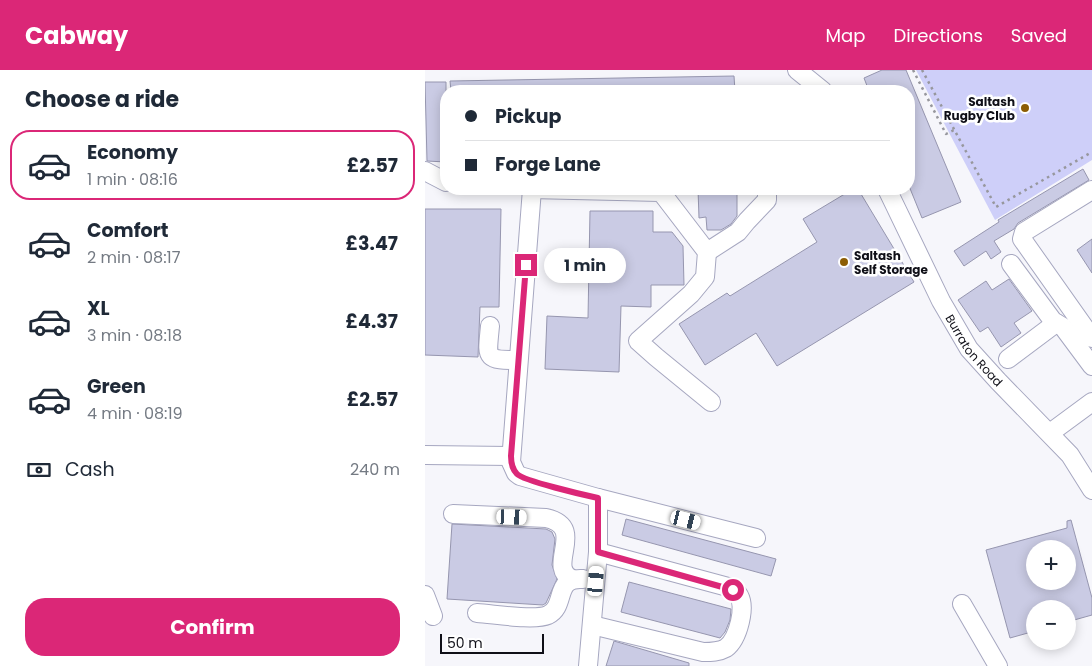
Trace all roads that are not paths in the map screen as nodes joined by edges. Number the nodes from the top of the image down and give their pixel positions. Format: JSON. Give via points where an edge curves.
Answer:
{"nodes":[{"id":1,"x":797,"y":70,"type":"edge"},
{"id":2,"x":816,"y":85,"type":"edge"},
{"id":3,"x":425,"y":170,"type":"edge"},
{"id":4,"x":440,"y":179,"type":"edge"},
{"id":5,"x":1092,"y":190,"type":"edge"},
{"id":6,"x":531,"y":195,"type":"edge"},
{"id":7,"x":663,"y":195,"type":"edge"},
{"id":8,"x":767,"y":195,"type":"edge"},
{"id":9,"x":890,"y":195,"type":"edge"},
{"id":10,"x":707,"y":252,"type":"junction"},
{"id":11,"x":1011,"y":264,"type":"dead end"},
{"id":12,"x":1056,"y":323,"type":"junction"},
{"id":13,"x":490,"y":326,"type":"dead end"},
{"id":14,"x":1092,"y":338,"type":"edge"},
{"id":15,"x":1007,"y":359,"type":"dead end"},
{"id":16,"x":518,"y":360,"type":"junction"},
{"id":17,"x":1092,"y":366,"type":"edge"},
{"id":18,"x":711,"y":402,"type":"dead end"},
{"id":19,"x":1092,"y":402,"type":"edge"},
{"id":20,"x":1085,"y":414,"type":"edge"},
{"id":21,"x":1049,"y":433,"type":"junction"},
{"id":22,"x":425,"y":455,"type":"edge"},
{"id":23,"x":511,"y":456,"type":"junction"},
{"id":24,"x":1092,"y":490,"type":"edge"},
{"id":25,"x":598,"y":498,"type":"junction"},
{"id":26,"x":453,"y":514,"type":"dead end"},
{"id":27,"x":756,"y":538,"type":"dead end"},
{"id":28,"x":598,"y":552,"type":"junction"},
{"id":29,"x":572,"y":579,"type":"junction"},
{"id":30,"x":596,"y":581,"type":"junction"},
{"id":31,"x":425,"y":595,"type":"edge"},
{"id":32,"x":962,"y":604,"type":"dead end"},
{"id":33,"x":477,"y":613,"type":"dead end"},
{"id":34,"x":433,"y":616,"type":"dead end"},
{"id":35,"x":592,"y":624,"type":"junction"},
{"id":36,"x":588,"y":666,"type":"edge"},
{"id":37,"x":997,"y":666,"type":"edge"}],
"edges":[{"from":1,"to":2,"type":"street"},
{"from":3,"to":4,"type":"street"},
{"from":5,"to":14,"type":"street","via":[[1024,232],[1022,239]]},
{"from":6,"to":16,"type":"street"},
{"from":7,"to":10,"type":"street"},
{"from":8,"to":10,"type":"street","via":[[767,200],[738,232]]},
{"from":9,"to":21,"type":"street","name":"Burraton Road","via":[[941,301],[969,349]]},
{"from":10,"to":18,"type":"street","via":[[705,277],[639,341]]},
{"from":11,"to":12,"type":"street"},
{"from":12,"to":15,"type":"street"},
{"from":12,"to":17,"type":"street","via":[[1063,327]]},
{"from":13,"to":16,"type":"street","via":[[488,352],[491,357]]},
{"from":16,"to":23,"type":"street"},
{"from":19,"to":20,"type":"street"},
{"from":20,"to":21,"type":"street"},
{"from":21,"to":24,"type":"street","name":"Burraton Road","via":[[1069,455]]},
{"from":22,"to":23,"type":"street"},
{"from":23,"to":25,"type":"street","via":[[516,473],[525,478]]},
{"from":25,"to":27,"type":"street"},
{"from":25,"to":28,"type":"street"},
{"from":26,"to":29,"type":"street","via":[[546,518],[559,522],[566,536],[563,552],[565,572]]},
{"from":28,"to":30,"type":"street"},
{"from":28,"to":35,"type":"street","via":[[728,588],[739,597],[742,605],[733,641],[715,652],[703,652]]},
{"from":29,"to":30,"type":"street"},
{"from":29,"to":33,"type":"street","via":[[548,615]]},
{"from":30,"to":35,"type":"street"},
{"from":31,"to":34,"type":"street"},
{"from":32,"to":37,"type":"street"},
{"from":35,"to":36,"type":"street"}]}
